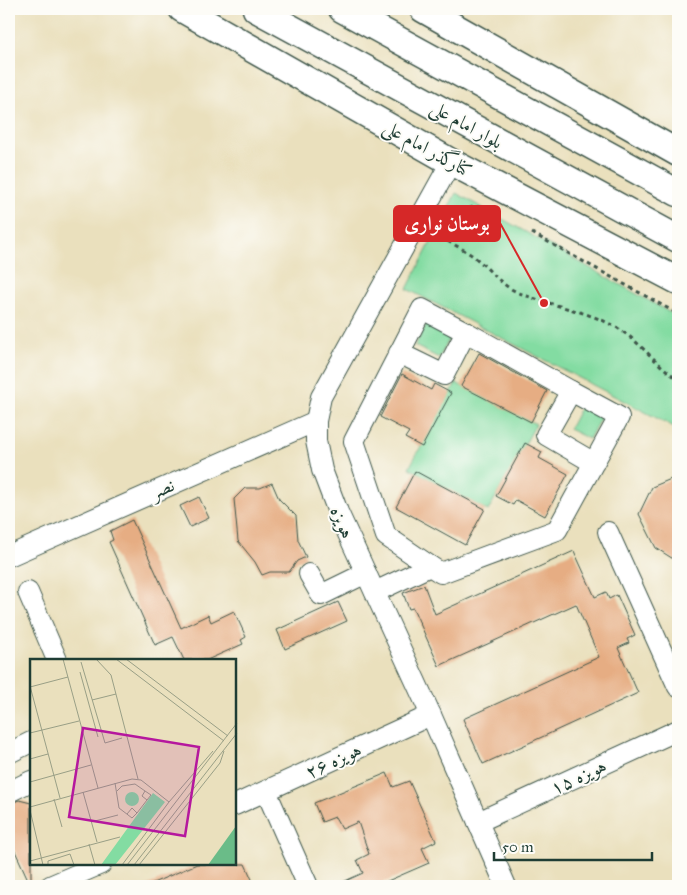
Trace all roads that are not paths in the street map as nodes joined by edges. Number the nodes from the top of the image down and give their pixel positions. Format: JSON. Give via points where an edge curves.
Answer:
{"nodes":[{"id":1,"x":182,"y":9,"type":"edge"},
{"id":2,"x":256,"y":9,"type":"edge"},
{"id":3,"x":342,"y":9,"type":"edge"},
{"id":4,"x":423,"y":9,"type":"edge"},
{"id":5,"x":678,"y":153,"type":"edge"},
{"id":6,"x":451,"y":162,"type":"junction"},
{"id":7,"x":678,"y":192,"type":"edge"},
{"id":8,"x":678,"y":239,"type":"edge"},
{"id":9,"x":678,"y":281,"type":"edge"},
{"id":10,"x":466,"y":332,"type":"junction"},
{"id":11,"x":399,"y":353,"type":"junction"},
{"id":12,"x":571,"y":391,"type":"junction"},
{"id":13,"x":316,"y":421,"type":"junction"},
{"id":14,"x":594,"y":463,"type":"junction"},
{"id":15,"x":608,"y":532,"type":"dead end"},
{"id":16,"x":9,"y":556,"type":"edge"},
{"id":17,"x":430,"y":566,"type":"junction"},
{"id":18,"x":366,"y":573,"type":"junction"},
{"id":19,"x":309,"y":574,"type":"dead end"},
{"id":20,"x":28,"y":592,"type":"dead end"},
{"id":21,"x":375,"y":592,"type":"junction"},
{"id":22,"x":57,"y":659,"type":"edge"},
{"id":23,"x":678,"y":687,"type":"edge"},
{"id":24,"x":432,"y":715,"type":"junction"},
{"id":25,"x":678,"y":730,"type":"edge"},
{"id":26,"x":30,"y":742,"type":"edge"},
{"id":27,"x":9,"y":753,"type":"edge"},
{"id":28,"x":30,"y":782,"type":"edge"},
{"id":29,"x":266,"y":791,"type":"junction"},
{"id":30,"x":9,"y":792,"type":"edge"},
{"id":31,"x":236,"y":805,"type":"edge"},
{"id":32,"x":478,"y":822,"type":"junction"},
{"id":33,"x":99,"y":865,"type":"edge"},
{"id":34,"x":50,"y":886,"type":"edge"},
{"id":35,"x":308,"y":886,"type":"edge"},
{"id":36,"x":506,"y":886,"type":"edge"}],
"edges":[{"from":1,"to":6,"type":"main road","name":"کنارگذر امام علی"},
{"from":2,"to":8,"type":"main road","name":"بلوار امام علی"},
{"from":3,"to":7,"type":"main road"},
{"from":4,"to":5,"type":"main road"},
{"from":6,"to":9,"type":"main road","name":"کنارگذر امام علی"},
{"from":6,"to":13,"type":"street","name":"هویزه","via":[[321,397]]},
{"from":10,"to":11,"type":"street","via":[[444,375]]},
{"from":10,"to":11,"type":"street","via":[[422,309]]},
{"from":10,"to":12,"type":"street"},
{"from":11,"to":17,"type":"street","via":[[354,440],[386,536]]},
{"from":12,"to":14,"type":"street","via":[[546,435]]},
{"from":12,"to":14,"type":"street","via":[[619,417]]},
{"from":13,"to":16,"type":"street","name":"نصر"},
{"from":13,"to":18,"type":"street","name":"هویزه","via":[[322,470]]},
{"from":14,"to":17,"type":"street","via":[[557,530],[440,574]]},
{"from":15,"to":23,"type":"street"},
{"from":17,"to":21,"type":"street"},
{"from":18,"to":19,"type":"street","via":[[321,595]]},
{"from":18,"to":21,"type":"street","name":"هویزه"},
{"from":20,"to":22,"type":"street"},
{"from":21,"to":24,"type":"street","name":"هویزه"},
{"from":24,"to":29,"type":"street","name":"هویزه ۲۶"},
{"from":24,"to":32,"type":"street","name":"هویزه"},
{"from":25,"to":32,"type":"street","name":"هویزه ۱۵"},
{"from":26,"to":27,"type":"street"},
{"from":28,"to":30,"type":"street"},
{"from":29,"to":31,"type":"street","name":"هویزه ۲۶"},
{"from":29,"to":35,"type":"street"},
{"from":32,"to":36,"type":"street","name":"هویزه"},
{"from":33,"to":34,"type":"street"}]}
